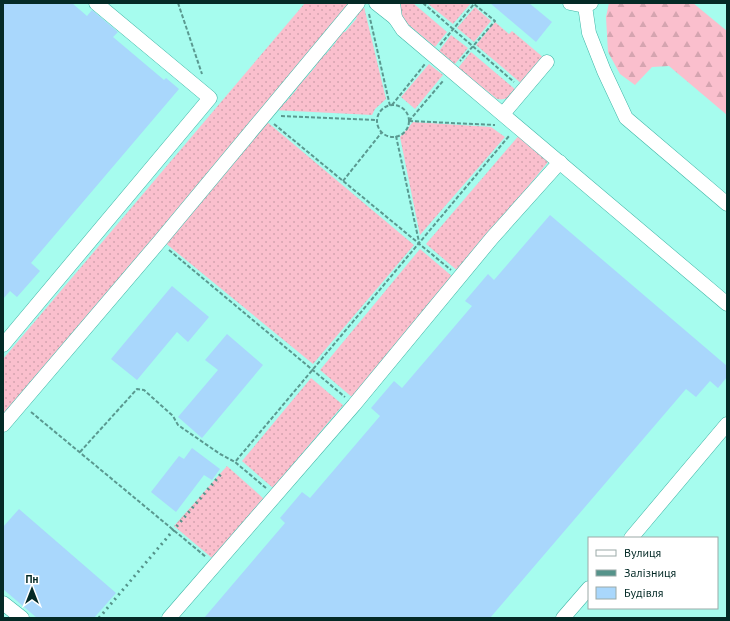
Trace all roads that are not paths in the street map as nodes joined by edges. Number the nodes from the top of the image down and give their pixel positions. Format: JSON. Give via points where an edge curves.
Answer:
{"nodes":[{"id":1,"x":96,"y":3,"type":"edge"},
{"id":2,"x":393,"y":3,"type":"edge"},
{"id":3,"x":570,"y":3,"type":"edge"},
{"id":4,"x":368,"y":5,"type":"edge"},
{"id":5,"x":588,"y":5,"type":"edge"},
{"id":6,"x":395,"y":18,"type":"junction"},
{"id":7,"x":547,"y":62,"type":"dead end"},
{"id":8,"x":503,"y":114,"type":"junction"},
{"id":9,"x":560,"y":162,"type":"junction"},
{"id":10,"x":727,"y":204,"type":"edge"},
{"id":11,"x":727,"y":304,"type":"edge"},
{"id":12,"x":3,"y":345,"type":"edge"},
{"id":13,"x":727,"y":424,"type":"edge"},
{"id":14,"x":3,"y":425,"type":"edge"},
{"id":15,"x":632,"y":537,"type":"edge"},
{"id":16,"x":588,"y":589,"type":"edge"},
{"id":17,"x":3,"y":603,"type":"edge"},
{"id":18,"x":22,"y":618,"type":"edge"},
{"id":19,"x":170,"y":618,"type":"edge"},
{"id":20,"x":563,"y":618,"type":"edge"}],
"edges":[{"from":1,"to":12,"type":"lane","via":[[210,98]]},
{"from":2,"to":6,"type":"lane"},
{"from":3,"to":5,"type":"lane"},
{"from":4,"to":6,"type":"lane"},
{"from":4,"to":14,"type":"lane","via":[[264,115]]},
{"from":5,"to":10,"type":"lane","via":[[589,33],[626,118]]},
{"from":6,"to":8,"type":"lane","via":[[403,30]]},
{"from":7,"to":8,"type":"lane"},
{"from":8,"to":9,"type":"lane"},
{"from":9,"to":11,"type":"lane"},
{"from":9,"to":19,"type":"lane","via":[[492,238],[354,404]]},
{"from":13,"to":15,"type":"lane"},
{"from":16,"to":20,"type":"lane"},
{"from":17,"to":18,"type":"lane"}]}
